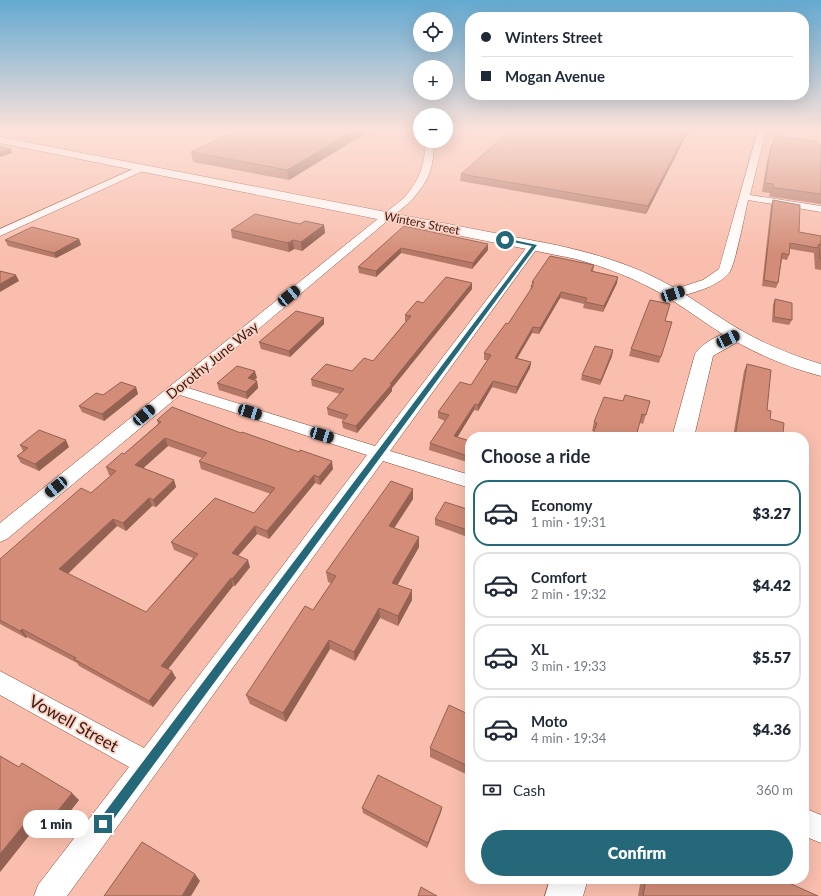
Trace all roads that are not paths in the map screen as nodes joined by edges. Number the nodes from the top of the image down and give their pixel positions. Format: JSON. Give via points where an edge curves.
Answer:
{"nodes":[{"id":1,"x":134,"y":172,"type":"edge"},
{"id":2,"x":161,"y":172,"type":"edge"},
{"id":3,"x":428,"y":172,"type":"edge"},
{"id":4,"x":751,"y":172,"type":"edge"},
{"id":5,"x":745,"y":197,"type":"junction"},
{"id":6,"x":821,"y":209,"type":"edge"},
{"id":7,"x":387,"y":216,"type":"junction"},
{"id":8,"x":0,"y":233,"type":"edge"},
{"id":9,"x":534,"y":245,"type":"junction"},
{"id":10,"x":673,"y":294,"type":"junction"},
{"id":11,"x":736,"y":335,"type":"junction"},
{"id":12,"x":821,"y":370,"type":"edge"},
{"id":13,"x":176,"y":389,"type":"junction"},
{"id":14,"x":684,"y":432,"type":"edge"},
{"id":15,"x":381,"y":453,"type":"junction"},
{"id":16,"x":465,"y":480,"type":"edge"},
{"id":17,"x":0,"y":534,"type":"edge"},
{"id":18,"x":0,"y":682,"type":"edge"},
{"id":19,"x":148,"y":764,"type":"junction"},
{"id":20,"x":809,"y":824,"type":"edge"},
{"id":21,"x":821,"y":829,"type":"edge"},
{"id":22,"x":568,"y":884,"type":"edge"},
{"id":23,"x":49,"y":896,"type":"edge"},
{"id":24,"x":564,"y":896,"type":"edge"}],
"edges":[{"from":1,"to":8,"type":"street"},
{"from":2,"to":7,"type":"main road","name":"Winters Street"},
{"from":3,"to":7,"type":"street","name":"Dorothy June Way","via":[[422,184]]},
{"from":4,"to":5,"type":"street"},
{"from":5,"to":6,"type":"street"},
{"from":5,"to":10,"type":"street","via":[[725,270],[712,281]]},
{"from":7,"to":9,"type":"main road","name":"Winters Street"},
{"from":7,"to":13,"type":"street","name":"Dorothy June Way"},
{"from":9,"to":10,"type":"main road","name":"Winters Street","via":[[578,254],[617,267]]},
{"from":9,"to":15,"type":"street"},
{"from":10,"to":11,"type":"main road","name":"Winters Street"},
{"from":11,"to":12,"type":"main road","name":"Winters Street","via":[[787,359]]},
{"from":11,"to":14,"type":"main road","via":[[704,354]]},
{"from":13,"to":15,"type":"street"},
{"from":13,"to":17,"type":"street","name":"Dorothy June Way"},
{"from":15,"to":16,"type":"street"},
{"from":15,"to":19,"type":"street"},
{"from":18,"to":19,"type":"street","name":"Vowell Street"},
{"from":19,"to":23,"type":"street"},
{"from":20,"to":21,"type":"street"},
{"from":22,"to":24,"type":"main road"}]}
